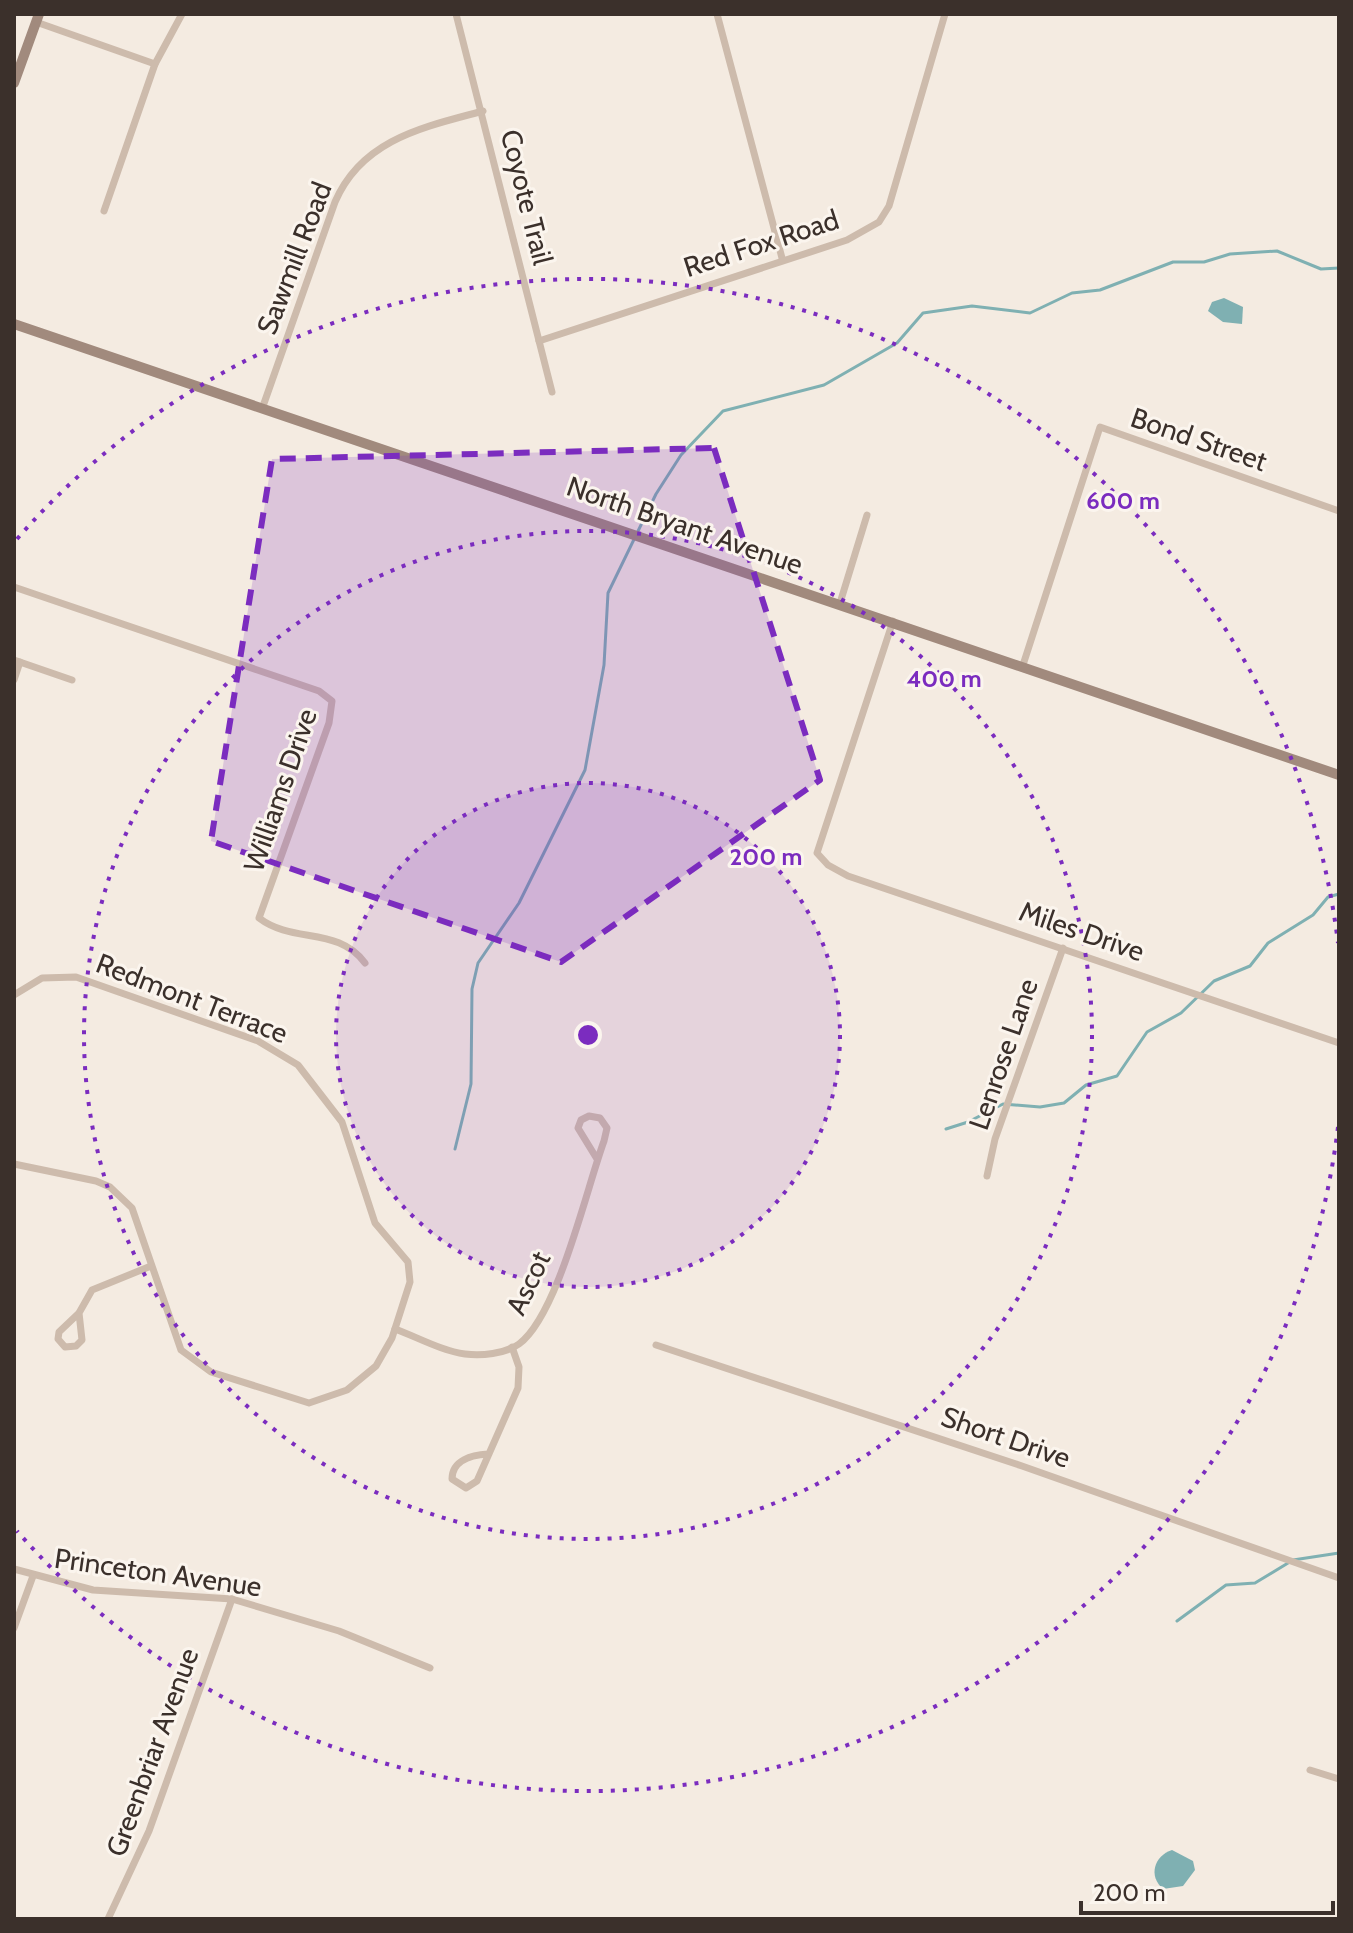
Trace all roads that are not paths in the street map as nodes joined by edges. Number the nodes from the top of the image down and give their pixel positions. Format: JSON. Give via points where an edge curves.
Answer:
{"nodes":[{"id":1,"x":182,"y":14,"type":"edge"},
{"id":2,"x":456,"y":14,"type":"edge"},
{"id":3,"x":717,"y":14,"type":"edge"},
{"id":4,"x":945,"y":14,"type":"edge"},
{"id":5,"x":37,"y":18,"type":"edge"},
{"id":6,"x":155,"y":64,"type":"junction"},
{"id":7,"x":14,"y":83,"type":"edge"},
{"id":8,"x":483,"y":111,"type":"junction"},
{"id":9,"x":104,"y":211,"type":"dead end"},
{"id":10,"x":782,"y":258,"type":"junction"},
{"id":11,"x":14,"y":324,"type":"edge"},
{"id":12,"x":539,"y":341,"type":"junction"},
{"id":13,"x":552,"y":392,"type":"dead end"},
{"id":14,"x":262,"y":409,"type":"junction"},
{"id":15,"x":1339,"y":511,"type":"edge"},
{"id":16,"x":867,"y":515,"type":"dead end"},
{"id":17,"x":14,"y":587,"type":"edge"},
{"id":18,"x":840,"y":603,"type":"junction"},
{"id":19,"x":893,"y":621,"type":"junction"},
{"id":20,"x":17,"y":661,"type":"edge"},
{"id":21,"x":1023,"y":665,"type":"junction"},
{"id":22,"x":14,"y":680,"type":"edge"},
{"id":23,"x":72,"y":680,"type":"dead end"},
{"id":24,"x":1339,"y":775,"type":"edge"},
{"id":25,"x":1063,"y":948,"type":"junction"},
{"id":26,"x":365,"y":963,"type":"dead end"},
{"id":27,"x":14,"y":995,"type":"edge"},
{"id":28,"x":1339,"y":1043,"type":"edge"},
{"id":29,"x":597,"y":1159,"type":"junction"},
{"id":30,"x":14,"y":1164,"type":"edge"},
{"id":31,"x":987,"y":1176,"type":"dead end"},
{"id":32,"x":151,"y":1266,"type":"junction"},
{"id":33,"x":79,"y":1313,"type":"junction"},
{"id":34,"x":395,"y":1329,"type":"junction"},
{"id":35,"x":656,"y":1345,"type":"dead end"},
{"id":36,"x":512,"y":1347,"type":"junction"},
{"id":37,"x":488,"y":1454,"type":"junction"},
{"id":38,"x":14,"y":1569,"type":"edge"},
{"id":39,"x":33,"y":1576,"type":"junction"},
{"id":40,"x":1339,"y":1578,"type":"edge"},
{"id":41,"x":232,"y":1599,"type":"junction"},
{"id":42,"x":14,"y":1628,"type":"edge"},
{"id":43,"x":430,"y":1668,"type":"dead end"},
{"id":44,"x":1310,"y":1770,"type":"dead end"},
{"id":45,"x":1339,"y":1779,"type":"edge"},
{"id":46,"x":108,"y":1919,"type":"edge"}],
"edges":[{"from":1,"to":6,"type":"street"},
{"from":2,"to":8,"type":"street","name":"Coyote Trail"},
{"from":3,"to":10,"type":"street"},
{"from":4,"to":10,"type":"street","name":"Red Fox Road","via":[[889,206],[879,222],[847,240]]},
{"from":5,"to":6,"type":"street"},
{"from":5,"to":7,"type":"street"},
{"from":6,"to":9,"type":"street"},
{"from":8,"to":12,"type":"street","name":"Coyote Trail"},
{"from":8,"to":14,"type":"street","name":"Sawmill Road","via":[[411,130],[353,171],[335,202]]},
{"from":10,"to":12,"type":"street","name":"Red Fox Road"},
{"from":11,"to":14,"type":"street","name":"North Bryant Avenue"},
{"from":12,"to":13,"type":"street","name":"Coyote Trail"},
{"from":14,"to":18,"type":"street","name":"North Bryant Avenue"},
{"from":15,"to":21,"type":"street","name":"Bond Street","via":[[1100,427]]},
{"from":16,"to":18,"type":"street"},
{"from":17,"to":26,"type":"street","name":"Williams Drive","via":[[319,691],[332,701],[329,723],[259,918],[275,930],[340,941]]},
{"from":18,"to":19,"type":"street","name":"North Bryant Avenue"},
{"from":19,"to":21,"type":"street","name":"North Bryant Avenue"},
{"from":19,"to":25,"type":"street","name":"Miles Drive","via":[[817,853],[848,876]]},
{"from":20,"to":22,"type":"street"},
{"from":20,"to":23,"type":"street"},
{"from":21,"to":24,"type":"street","name":"North Bryant Avenue"},
{"from":25,"to":28,"type":"street","name":"Miles Drive"},
{"from":25,"to":31,"type":"street","name":"Lenrose Lane","via":[[995,1139]]},
{"from":27,"to":34,"type":"street","name":"Redmont Terrace","via":[[42,978],[76,977],[258,1041],[298,1065],[342,1122],[375,1223],[408,1262],[410,1282]]},
{"from":29,"to":29,"type":"street","name":"Ascot","via":[[607,1128],[600,1118],[589,1116],[578,1128]]},
{"from":29,"to":36,"type":"street","name":"Ascot","via":[[551,1299],[533,1330]]},
{"from":30,"to":32,"type":"street","via":[[110,1187],[132,1208]]},
{"from":32,"to":33,"type":"street","via":[[92,1290]]},
{"from":32,"to":34,"type":"street","via":[[181,1350],[195,1363],[309,1403],[347,1390],[376,1366]]},
{"from":33,"to":33,"type":"street","via":[[59,1332],[65,1347],[82,1340]]},
{"from":34,"to":36,"type":"street","name":"Ascot","via":[[463,1354]]},
{"from":35,"to":40,"type":"street","name":"Short Drive"},
{"from":36,"to":37,"type":"street","via":[[519,1367],[518,1388]]},
{"from":37,"to":37,"type":"street","via":[[472,1486],[452,1479],[461,1461]]},
{"from":38,"to":39,"type":"street","name":"Princeton Avenue"},
{"from":39,"to":41,"type":"street","name":"Princeton Avenue","via":[[93,1590]]},
{"from":39,"to":42,"type":"street"},
{"from":41,"to":43,"type":"street","name":"Princeton Avenue","via":[[339,1631]]},
{"from":41,"to":46,"type":"street","name":"Greenbriar Avenue","via":[[149,1831]]},
{"from":44,"to":45,"type":"street"}]}
